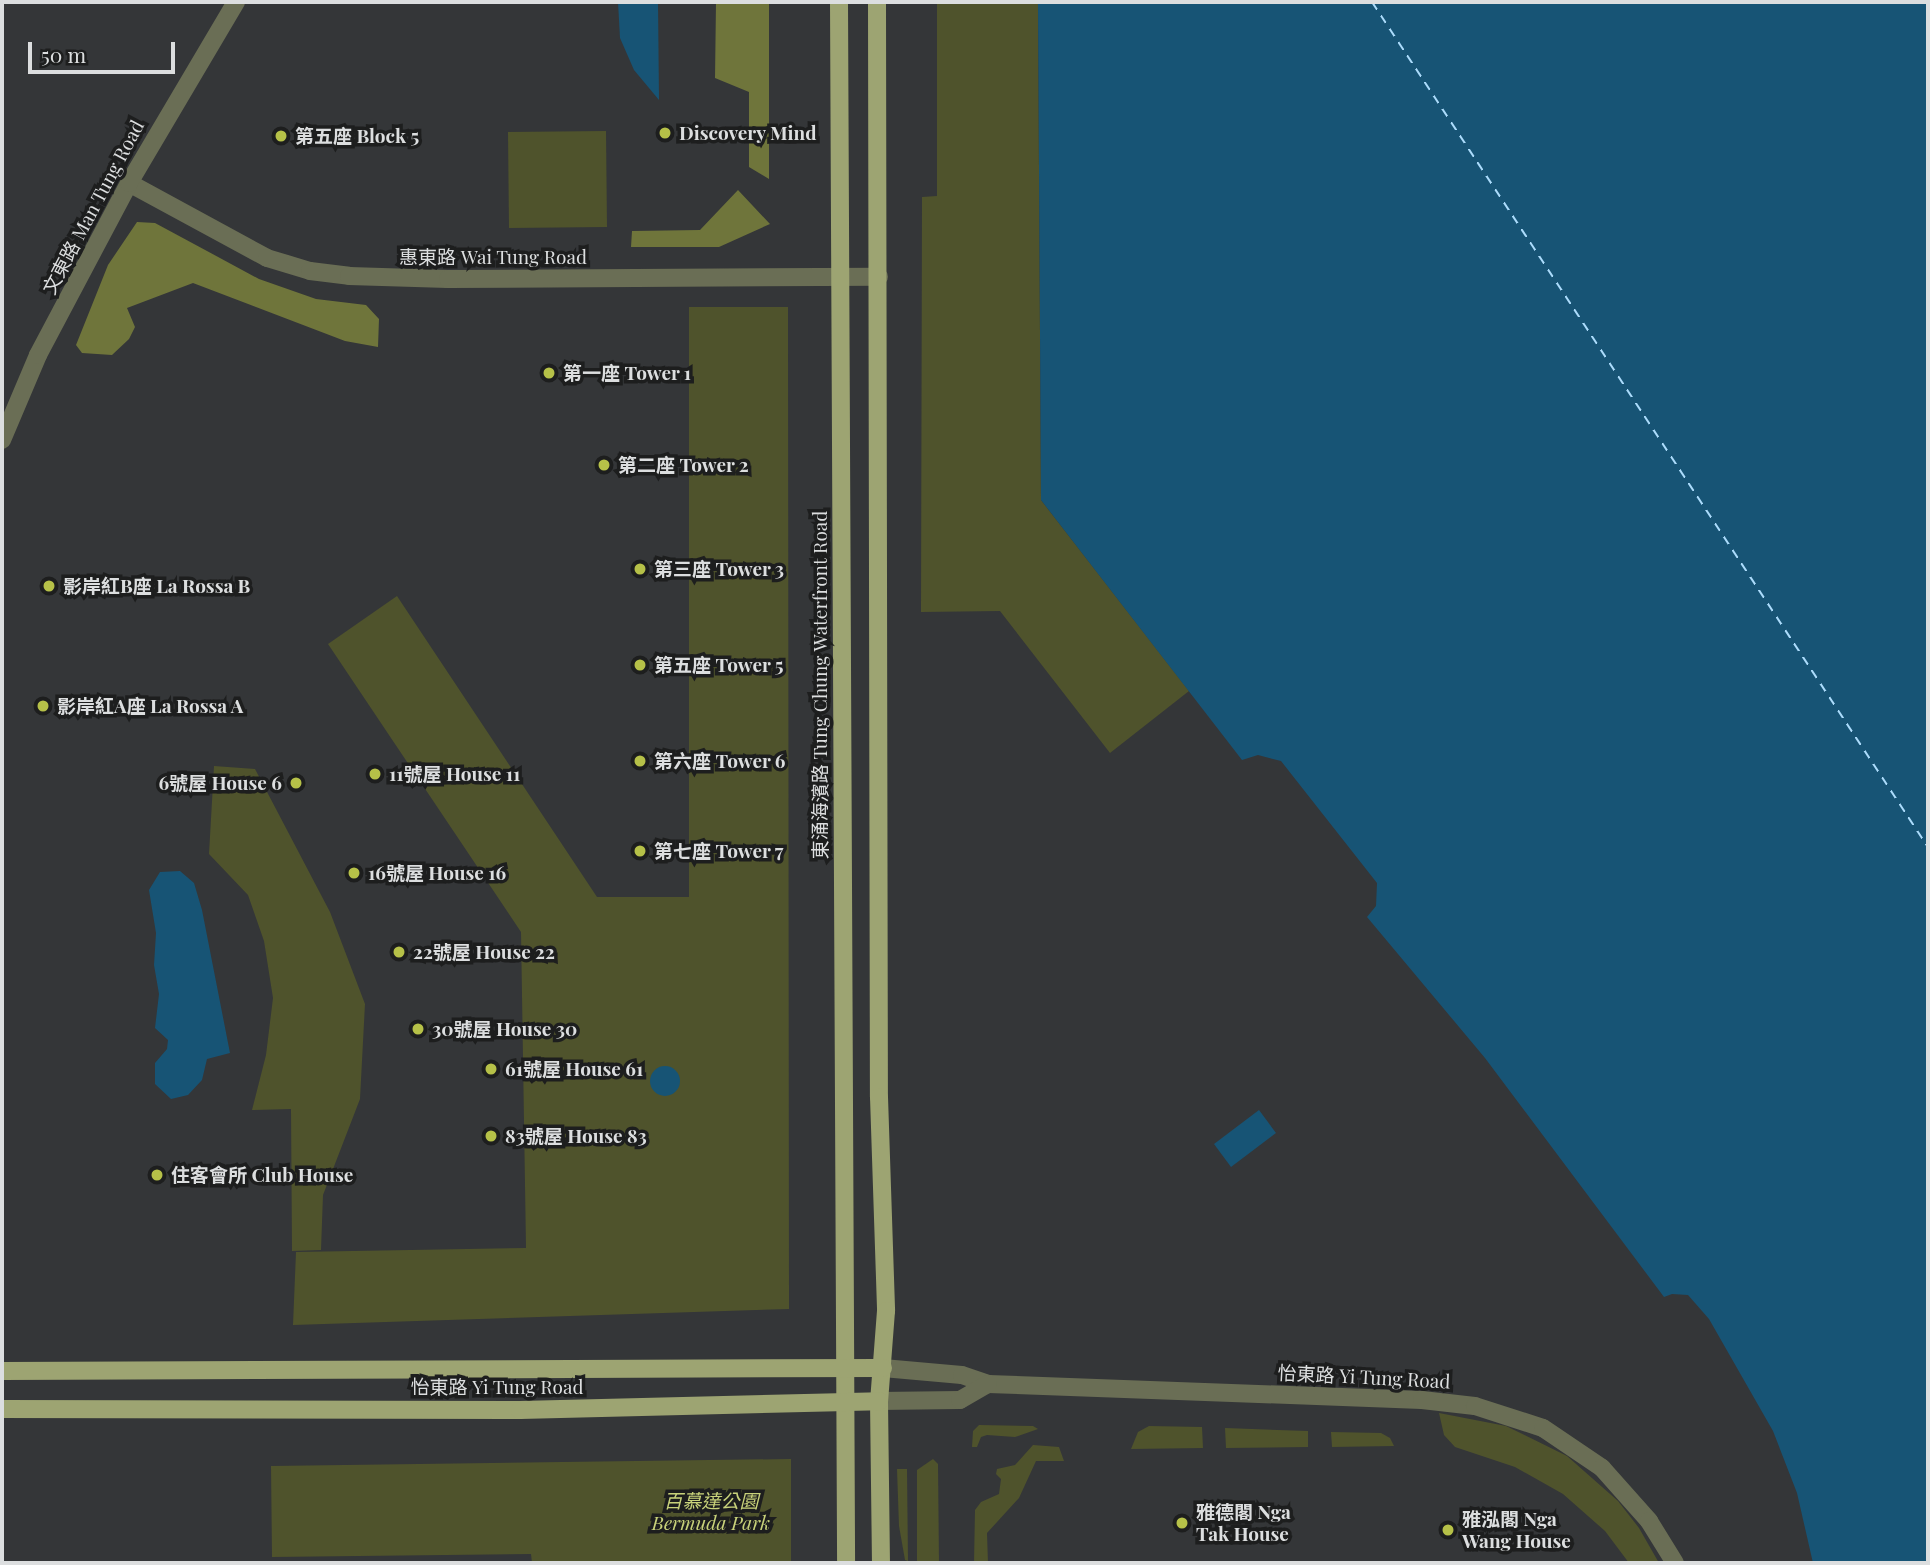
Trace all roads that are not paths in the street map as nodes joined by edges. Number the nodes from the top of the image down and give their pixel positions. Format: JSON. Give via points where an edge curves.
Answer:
{"nodes":[{"id":1,"x":236,"y":2,"type":"edge"},
{"id":2,"x":839,"y":2,"type":"edge"},
{"id":3,"x":877,"y":2,"type":"edge"},
{"id":4,"x":128,"y":183,"type":"junction"},
{"id":5,"x":879,"y":277,"type":"junction"},
{"id":6,"x":838,"y":278,"type":"junction"},
{"id":7,"x":2,"y":440,"type":"edge"},
{"id":8,"x":883,"y":1368,"type":"junction"},
{"id":9,"x":845,"y":1369,"type":"junction"},
{"id":10,"x":2,"y":1371,"type":"edge"},
{"id":11,"x":988,"y":1384,"type":"junction"},
{"id":12,"x":845,"y":1401,"type":"junction"},
{"id":13,"x":879,"y":1401,"type":"junction"},
{"id":14,"x":2,"y":1409,"type":"edge"},
{"id":15,"x":846,"y":1563,"type":"edge"},
{"id":16,"x":881,"y":1563,"type":"edge"},
{"id":17,"x":1675,"y":1563,"type":"edge"}],
"edges":[{"from":1,"to":4,"type":"street","name":"文東路 Man Tung Road"},
{"from":2,"to":6,"type":"main road","name":"東涌海濱路 Tung Chung Waterfront Road"},
{"from":3,"to":5,"type":"main road"},
{"from":4,"to":6,"type":"street","name":"惠東路 Wai Tung Road","via":[[267,257],[323,273],[448,279]]},
{"from":4,"to":7,"type":"street","name":"文東路 Man Tung Road","via":[[43,345]]},
{"from":5,"to":6,"type":"street","name":"惠東路 Wai Tung Road"},
{"from":5,"to":8,"type":"main road"},
{"from":6,"to":9,"type":"main road","name":"東涌海濱路 Tung Chung Waterfront Road"},
{"from":8,"to":9,"type":"main road","name":"怡東路 Yi Tung Road"},
{"from":8,"to":11,"type":"street","name":"怡東路 Yi Tung Road","via":[[962,1375]]},
{"from":8,"to":13,"type":"main road"},
{"from":9,"to":10,"type":"main road","name":"怡東路 Yi Tung Road"},
{"from":9,"to":12,"type":"main road","name":"東涌海濱路 Tung Chung Waterfront Road"},
{"from":11,"to":13,"type":"street","name":"怡東路 Yi Tung Road","via":[[960,1400]]},
{"from":11,"to":17,"type":"street","name":"怡東路 Yi Tung Road","via":[[1431,1400],[1487,1409],[1542,1428],[1602,1468],[1642,1512]]},
{"from":12,"to":13,"type":"main road","name":"怡東路 Yi Tung Road"},
{"from":12,"to":14,"type":"main road","name":"怡東路 Yi Tung Road","via":[[520,1410]]},
{"from":12,"to":15,"type":"main road","name":"東涌海濱路 Tung Chung Waterfront Road"},
{"from":13,"to":16,"type":"main road"}]}
